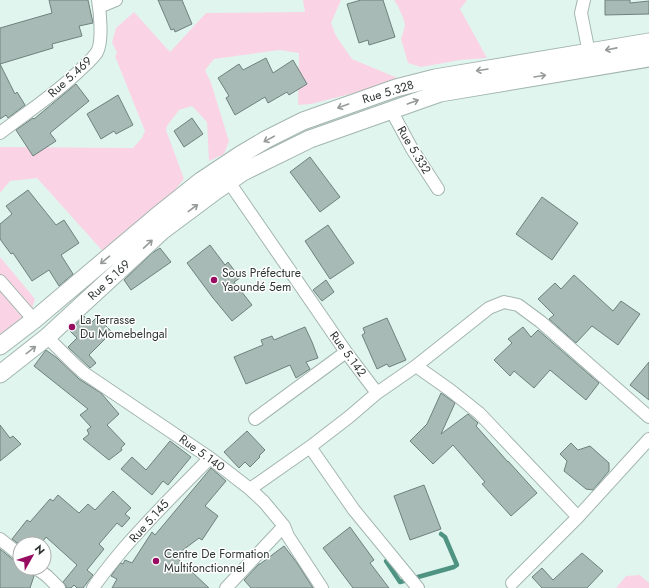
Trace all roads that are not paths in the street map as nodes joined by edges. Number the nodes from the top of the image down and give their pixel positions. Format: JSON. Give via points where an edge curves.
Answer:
{"nodes":[{"id":1,"x":116,"y":0,"type":"edge"},
{"id":2,"x":584,"y":0,"type":"edge"},
{"id":3,"x":99,"y":4,"type":"edge"},
{"id":4,"x":649,"y":42,"type":"edge"},
{"id":5,"x":588,"y":53,"type":"junction"},
{"id":6,"x":649,"y":58,"type":"edge"},
{"id":7,"x":391,"y":110,"type":"junction"},
{"id":8,"x":0,"y":133,"type":"edge"},
{"id":9,"x":229,"y":182,"type":"junction"},
{"id":10,"x":438,"y":188,"type":"dead end"},
{"id":11,"x":159,"y":224,"type":"junction"},
{"id":12,"x":0,"y":281,"type":"edge"},
{"id":13,"x":34,"y":320,"type":"junction"},
{"id":14,"x":47,"y":337,"type":"junction"},
{"id":15,"x":0,"y":346,"type":"edge"},
{"id":16,"x":346,"y":352,"type":"junction"},
{"id":17,"x":416,"y":366,"type":"junction"},
{"id":18,"x":0,"y":374,"type":"edge"},
{"id":19,"x":377,"y":393,"type":"junction"},
{"id":20,"x":649,"y":417,"type":"edge"},
{"id":21,"x":255,"y":419,"type":"dead end"},
{"id":22,"x":649,"y":439,"type":"edge"},
{"id":23,"x":310,"y":447,"type":"junction"},
{"id":24,"x":210,"y":458,"type":"junction"},
{"id":25,"x":250,"y":489,"type":"junction"},
{"id":26,"x":578,"y":517,"type":"junction"},
{"id":27,"x":284,"y":526,"type":"junction"},
{"id":28,"x":0,"y":539,"type":"edge"},
{"id":29,"x":12,"y":549,"type":"edge"},
{"id":30,"x":47,"y":576,"type":"edge"},
{"id":31,"x":512,"y":583,"type":"dead end"},
{"id":32,"x":59,"y":588,"type":"edge"},
{"id":33,"x":94,"y":588,"type":"edge"},
{"id":34,"x":226,"y":588,"type":"edge"},
{"id":35,"x":322,"y":588,"type":"edge"},
{"id":36,"x":418,"y":588,"type":"edge"}],
"edges":[{"from":1,"to":3,"type":"street"},
{"from":2,"to":5,"type":"street","via":[[581,13]]},
{"from":3,"to":8,"type":"street","name":"Rue 5.469","via":[[98,51],[68,82]]},
{"from":4,"to":5,"type":"main road","name":"Rue 5.328","one_way":true},
{"from":5,"to":11,"type":"main road","name":"Rue 5.328","one_way":true,"via":[[435,78],[396,88],[303,121],[240,155],[201,181]]},
{"from":7,"to":6,"type":"main road","name":"Rue 5.328","one_way":true,"via":[[440,93]]},
{"from":7,"to":9,"type":"main road","name":"Rue 5.328","via":[[310,139],[243,172]]},
{"from":7,"to":10,"type":"street","name":"Rue 5.332"},
{"from":11,"to":9,"type":"main road","name":"Rue 5.328","one_way":true},
{"from":9,"to":16,"type":"street","name":"Rue 5.142"},
{"from":11,"to":13,"type":"main road","name":"Rue 5.169","one_way":true},
{"from":14,"to":11,"type":"main road","name":"Rue 5.169","one_way":true},
{"from":12,"to":13,"type":"street"},
{"from":13,"to":15,"type":"main road","name":"Rue 5.169"},
{"from":18,"to":14,"type":"main road","name":"Rue 5.169","one_way":true},
{"from":14,"to":24,"type":"street","name":"Rue 5.140","via":[[84,373]]},
{"from":16,"to":19,"type":"street","name":"Rue 5.142"},
{"from":16,"to":21,"type":"street"},
{"from":17,"to":19,"type":"street"},
{"from":17,"to":20,"type":"street","via":[[489,308],[504,302],[518,305],[541,322]]},
{"from":17,"to":26,"type":"street","via":[[479,413]]},
{"from":19,"to":23,"type":"street"},
{"from":22,"to":26,"type":"street"},
{"from":23,"to":25,"type":"street"},
{"from":23,"to":36,"type":"street","via":[[354,510]]},
{"from":24,"to":25,"type":"street","name":"Rue 5.140"},
{"from":24,"to":33,"type":"street","name":"Rue 5.145","via":[[136,534]]},
{"from":25,"to":27,"type":"street","name":"Rue 5.140"},
{"from":26,"to":31,"type":"street"},
{"from":27,"to":34,"type":"street"},
{"from":27,"to":35,"type":"street","name":"Rue 5.140"},
{"from":28,"to":29,"type":"street"},
{"from":30,"to":32,"type":"street"}]}
